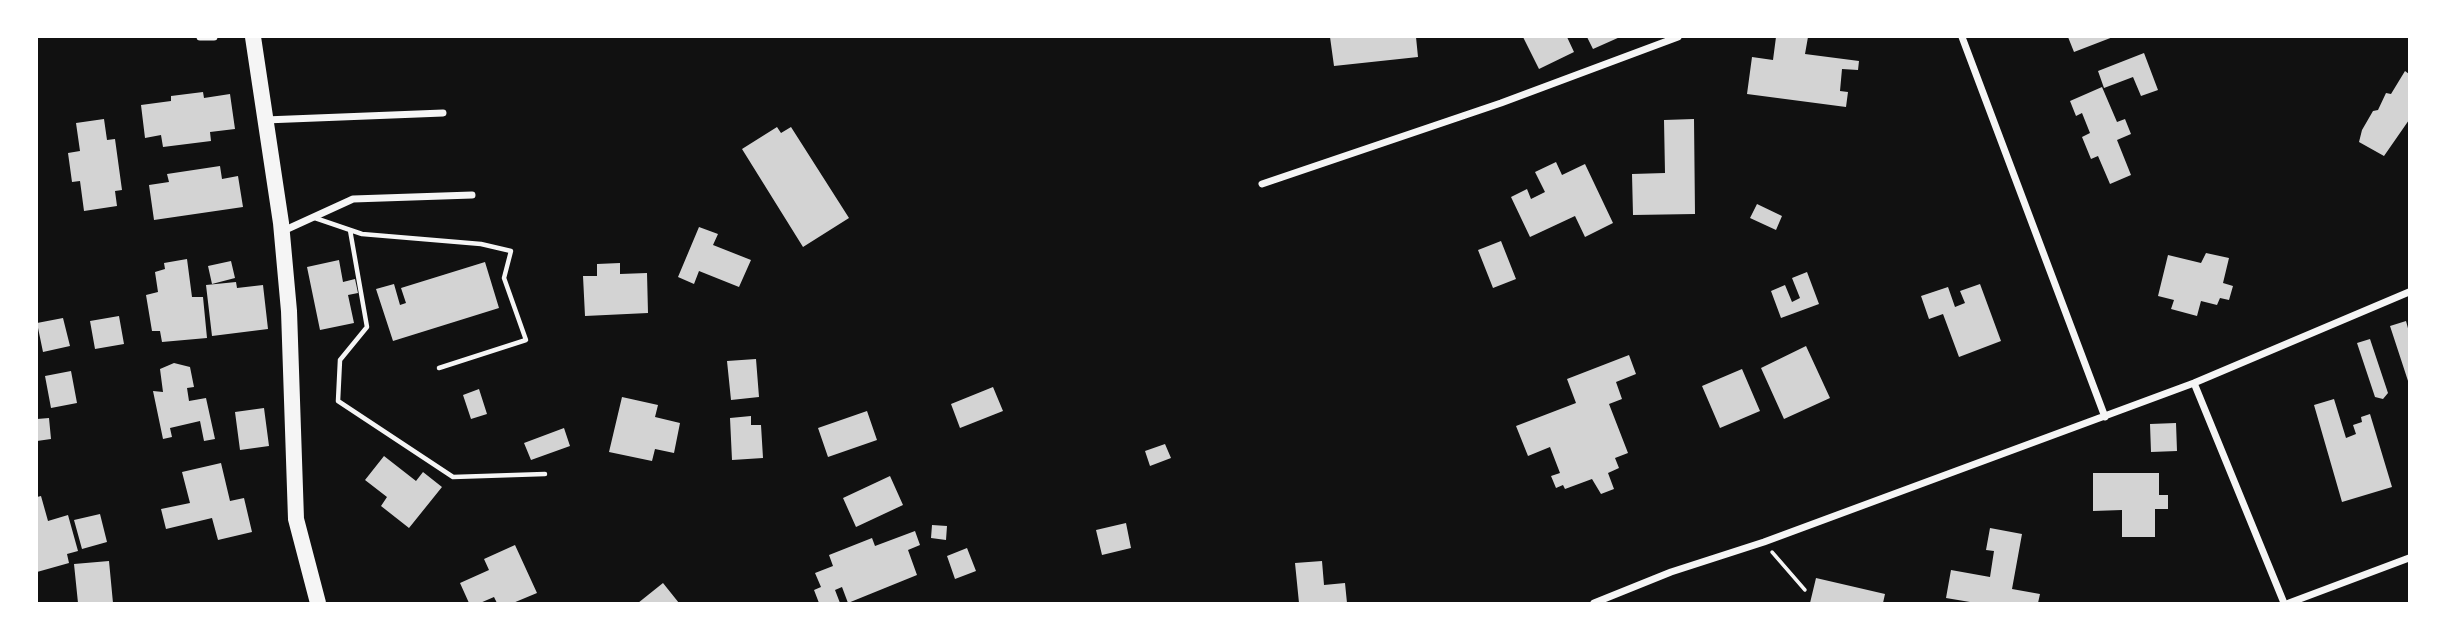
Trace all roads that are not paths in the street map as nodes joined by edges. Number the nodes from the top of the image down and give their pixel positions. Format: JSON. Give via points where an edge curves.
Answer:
{"nodes":[{"id":1,"x":200,"y":37,"type":"edge"},
{"id":2,"x":214,"y":37,"type":"edge"},
{"id":3,"x":253,"y":37,"type":"edge"},
{"id":4,"x":1678,"y":37,"type":"edge"},
{"id":5,"x":1962,"y":37,"type":"edge"},
{"id":6,"x":443,"y":113,"type":"dead end"},
{"id":7,"x":265,"y":120,"type":"junction"},
{"id":8,"x":1262,"y":184,"type":"dead end"},
{"id":9,"x":472,"y":195,"type":"dead end"},
{"id":10,"x":314,"y":217,"type":"junction"},
{"id":11,"x":351,"y":230,"type":"junction"},
{"id":12,"x":282,"y":232,"type":"junction"},
{"id":13,"x":2409,"y":292,"type":"edge"},
{"id":14,"x":439,"y":368,"type":"dead end"},
{"id":15,"x":2194,"y":383,"type":"junction"},
{"id":16,"x":2105,"y":416,"type":"junction"},
{"id":17,"x":545,"y":474,"type":"dead end"},
{"id":18,"x":2409,"y":558,"type":"edge"},
{"id":19,"x":318,"y":603,"type":"edge"},
{"id":20,"x":1594,"y":603,"type":"edge"},
{"id":21,"x":2284,"y":603,"type":"edge"},
{"id":22,"x":2289,"y":603,"type":"edge"}],
"edges":[{"from":1,"to":2,"type":"street"},
{"from":3,"to":7,"type":"highway"},
{"from":4,"to":8,"type":"street"},
{"from":5,"to":16,"type":"street"},
{"from":6,"to":7,"type":"street"},
{"from":7,"to":12,"type":"highway"},
{"from":9,"to":10,"type":"street","via":[[353,199]]},
{"from":10,"to":11,"type":"lane"},
{"from":10,"to":12,"type":"street"},
{"from":11,"to":14,"type":"lane","via":[[511,251],[504,278],[526,340]]},
{"from":11,"to":17,"type":"lane","via":[[367,327],[340,360],[338,401],[453,477]]},
{"from":12,"to":19,"type":"highway","via":[[296,519]]},
{"from":13,"to":15,"type":"street"},
{"from":15,"to":16,"type":"street"},
{"from":15,"to":21,"type":"street"},
{"from":16,"to":20,"type":"street"},
{"from":18,"to":22,"type":"street"}]}
